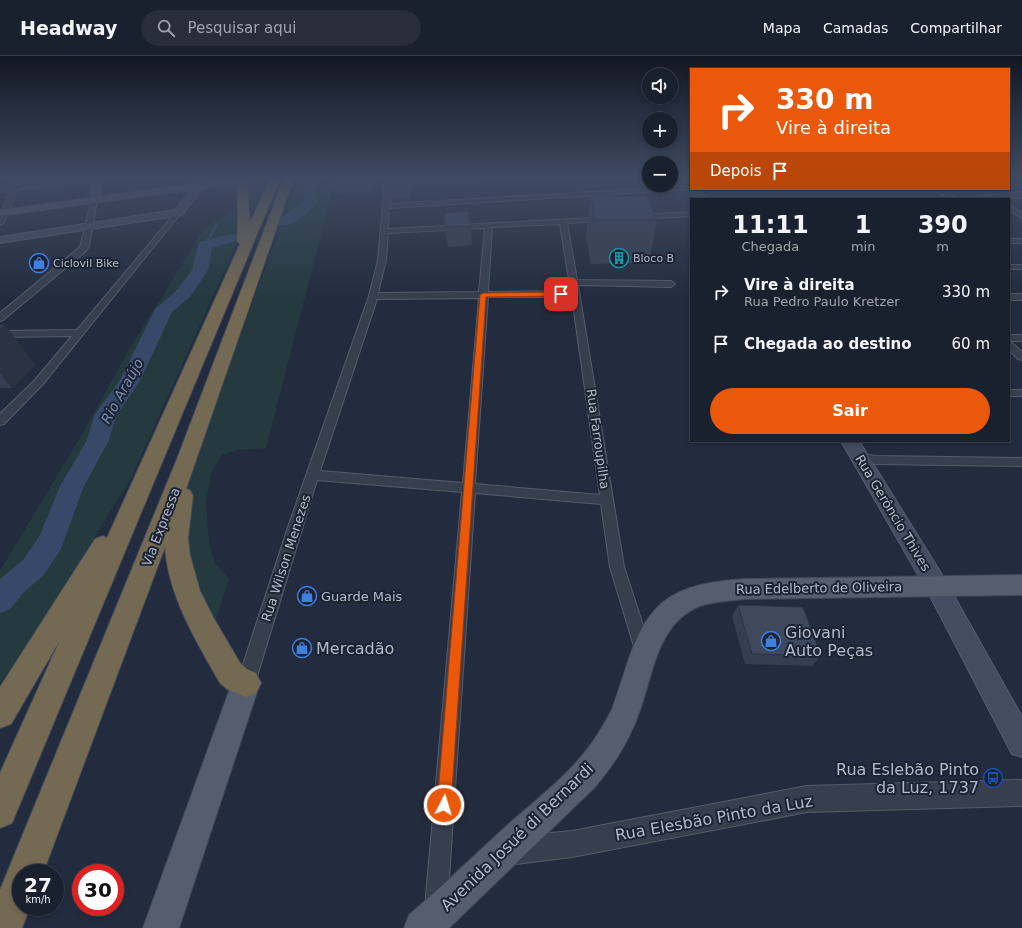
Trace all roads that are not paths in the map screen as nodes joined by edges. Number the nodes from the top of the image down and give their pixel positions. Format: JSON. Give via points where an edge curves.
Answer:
{"nodes":[{"id":1,"x":90,"y":219,"type":"edge"},
{"id":2,"x":141,"y":219,"type":"edge"},
{"id":3,"x":172,"y":219,"type":"edge"},
{"id":4,"x":244,"y":219,"type":"edge"},
{"id":5,"x":257,"y":219,"type":"edge"},
{"id":6,"x":275,"y":219,"type":"edge"},
{"id":7,"x":385,"y":219,"type":"edge"},
{"id":8,"x":603,"y":219,"type":"edge"},
{"id":9,"x":563,"y":221,"type":"junction"},
{"id":10,"x":489,"y":225,"type":"junction"},
{"id":11,"x":89,"y":226,"type":"junction"},
{"id":12,"x":384,"y":231,"type":"junction"},
{"id":13,"x":0,"y":240,"type":"edge"},
{"id":14,"x":1010,"y":241,"type":"edge"},
{"id":15,"x":1022,"y":241,"type":"edge"},
{"id":16,"x":243,"y":250,"type":"junction"},
{"id":17,"x":1010,"y":267,"type":"edge"},
{"id":18,"x":1022,"y":267,"type":"edge"},
{"id":19,"x":671,"y":284,"type":"dead end"},
{"id":20,"x":575,"y":288,"type":"junction"},
{"id":21,"x":483,"y":295,"type":"junction"},
{"id":22,"x":373,"y":296,"type":"junction"},
{"id":23,"x":1010,"y":297,"type":"edge"},
{"id":24,"x":1022,"y":297,"type":"edge"},
{"id":25,"x":0,"y":318,"type":"edge"},
{"id":26,"x":80,"y":333,"type":"junction"},
{"id":27,"x":0,"y":334,"type":"edge"},
{"id":28,"x":1010,"y":338,"type":"edge"},
{"id":29,"x":1022,"y":338,"type":"edge"},
{"id":30,"x":1010,"y":346,"type":"edge"},
{"id":31,"x":1022,"y":357,"type":"edge"},
{"id":32,"x":1010,"y":393,"type":"edge"},
{"id":33,"x":1022,"y":393,"type":"edge"},
{"id":34,"x":0,"y":421,"type":"edge"},
{"id":35,"x":851,"y":442,"type":"edge"},
{"id":36,"x":861,"y":458,"type":"junction"},
{"id":37,"x":187,"y":459,"type":"junction"},
{"id":38,"x":1022,"y":462,"type":"edge"},
{"id":39,"x":313,"y":475,"type":"junction"},
{"id":40,"x":468,"y":487,"type":"junction"},
{"id":41,"x":138,"y":493,"type":"junction"},
{"id":42,"x":607,"y":500,"type":"junction"},
{"id":43,"x":936,"y":585,"type":"junction"},
{"id":44,"x":1022,"y":585,"type":"edge"},
{"id":45,"x":644,"y":654,"type":"junction"},
{"id":46,"x":246,"y":683,"type":"junction"},
{"id":47,"x":0,"y":713,"type":"edge"},
{"id":48,"x":1022,"y":744,"type":"edge"},
{"id":49,"x":1022,"y":793,"type":"edge"},
{"id":50,"x":0,"y":812,"type":"edge"},
{"id":51,"x":504,"y":852,"type":"junction"},
{"id":52,"x":29,"y":864,"type":"edge"},
{"id":53,"x":12,"y":906,"type":"edge"},
{"id":54,"x":428,"y":922,"type":"edge"},
{"id":55,"x":3,"y":928,"type":"edge"},
{"id":56,"x":161,"y":928,"type":"edge"}],
"edges":[{"from":1,"to":11,"type":"street"},
{"from":2,"to":11,"type":"main road"},
{"from":3,"to":26,"type":"street"},
{"from":4,"to":16,"type":"highway"},
{"from":5,"to":16,"type":"highway"},
{"from":6,"to":37,"type":"highway","name":"Via Expressa"},
{"from":7,"to":12,"type":"street","name":"Rua Wilson Menezes"},
{"from":8,"to":9,"type":"street"},
{"from":9,"to":10,"type":"street"},
{"from":9,"to":20,"type":"street","name":"Rua Farroupilha"},
{"from":10,"to":12,"type":"street"},
{"from":10,"to":21,"type":"street"},
{"from":11,"to":13,"type":"main road"},
{"from":11,"to":25,"type":"street","via":[[83,249]]},
{"from":12,"to":22,"type":"street","name":"Rua Wilson Menezes","via":[[382,260]]},
{"from":14,"to":15,"type":"street"},
{"from":16,"to":41,"type":"highway"},
{"from":17,"to":18,"type":"street"},
{"from":19,"to":20,"type":"street"},
{"from":20,"to":21,"type":"street"},
{"from":20,"to":42,"type":"street","name":"Rua Farroupilha"},
{"from":21,"to":22,"type":"street"},
{"from":21,"to":40,"type":"street"},
{"from":22,"to":39,"type":"street","name":"Rua Wilson Menezes"},
{"from":23,"to":24,"type":"street"},
{"from":26,"to":27,"type":"street"},
{"from":26,"to":34,"type":"street","via":[[39,382]]},
{"from":28,"to":29,"type":"street"},
{"from":30,"to":31,"type":"street"},
{"from":32,"to":33,"type":"street"},
{"from":35,"to":36,"type":"main road","name":"Rua Gerôncio Thives"},
{"from":36,"to":38,"type":"street"},
{"from":36,"to":43,"type":"main road","name":"Rua Gerôncio Thives"},
{"from":37,"to":46,"type":"highway","via":[[176,539],[179,561],[196,612],[209,636],[230,673]]},
{"from":37,"to":52,"type":"highway","name":"Via Expressa"},
{"from":39,"to":40,"type":"street"},
{"from":39,"to":46,"type":"street","name":"Rua Wilson Menezes"},
{"from":40,"to":42,"type":"street"},
{"from":40,"to":54,"type":"street"},
{"from":41,"to":47,"type":"highway","via":[[79,583]]},
{"from":41,"to":50,"type":"highway"},
{"from":42,"to":45,"type":"street","name":"Rua Farroupilha","via":[[617,568]]},
{"from":43,"to":44,"type":"main road","name":"Rua Edelberto de Oliveira"},
{"from":43,"to":45,"type":"main road","name":"Rua Edelberto de Oliveira","via":[[745,588],[717,591],[685,601],[671,612],[659,625]]},
{"from":43,"to":48,"type":"main road","name":"Rua Gerôncio Thives"},
{"from":45,"to":51,"type":"main road","name":"Avenida Josué di Bernardi","via":[[624,714],[600,757]]},
{"from":46,"to":56,"type":"main road","name":"Rua Wilson Menezes"},
{"from":49,"to":51,"type":"street","name":"Rua Elesbão Pinto da Luz","via":[[807,799],[572,844]]},
{"from":51,"to":54,"type":"main road","name":"Avenida Josué di Bernardi"},
{"from":53,"to":55,"type":"highway"}]}
